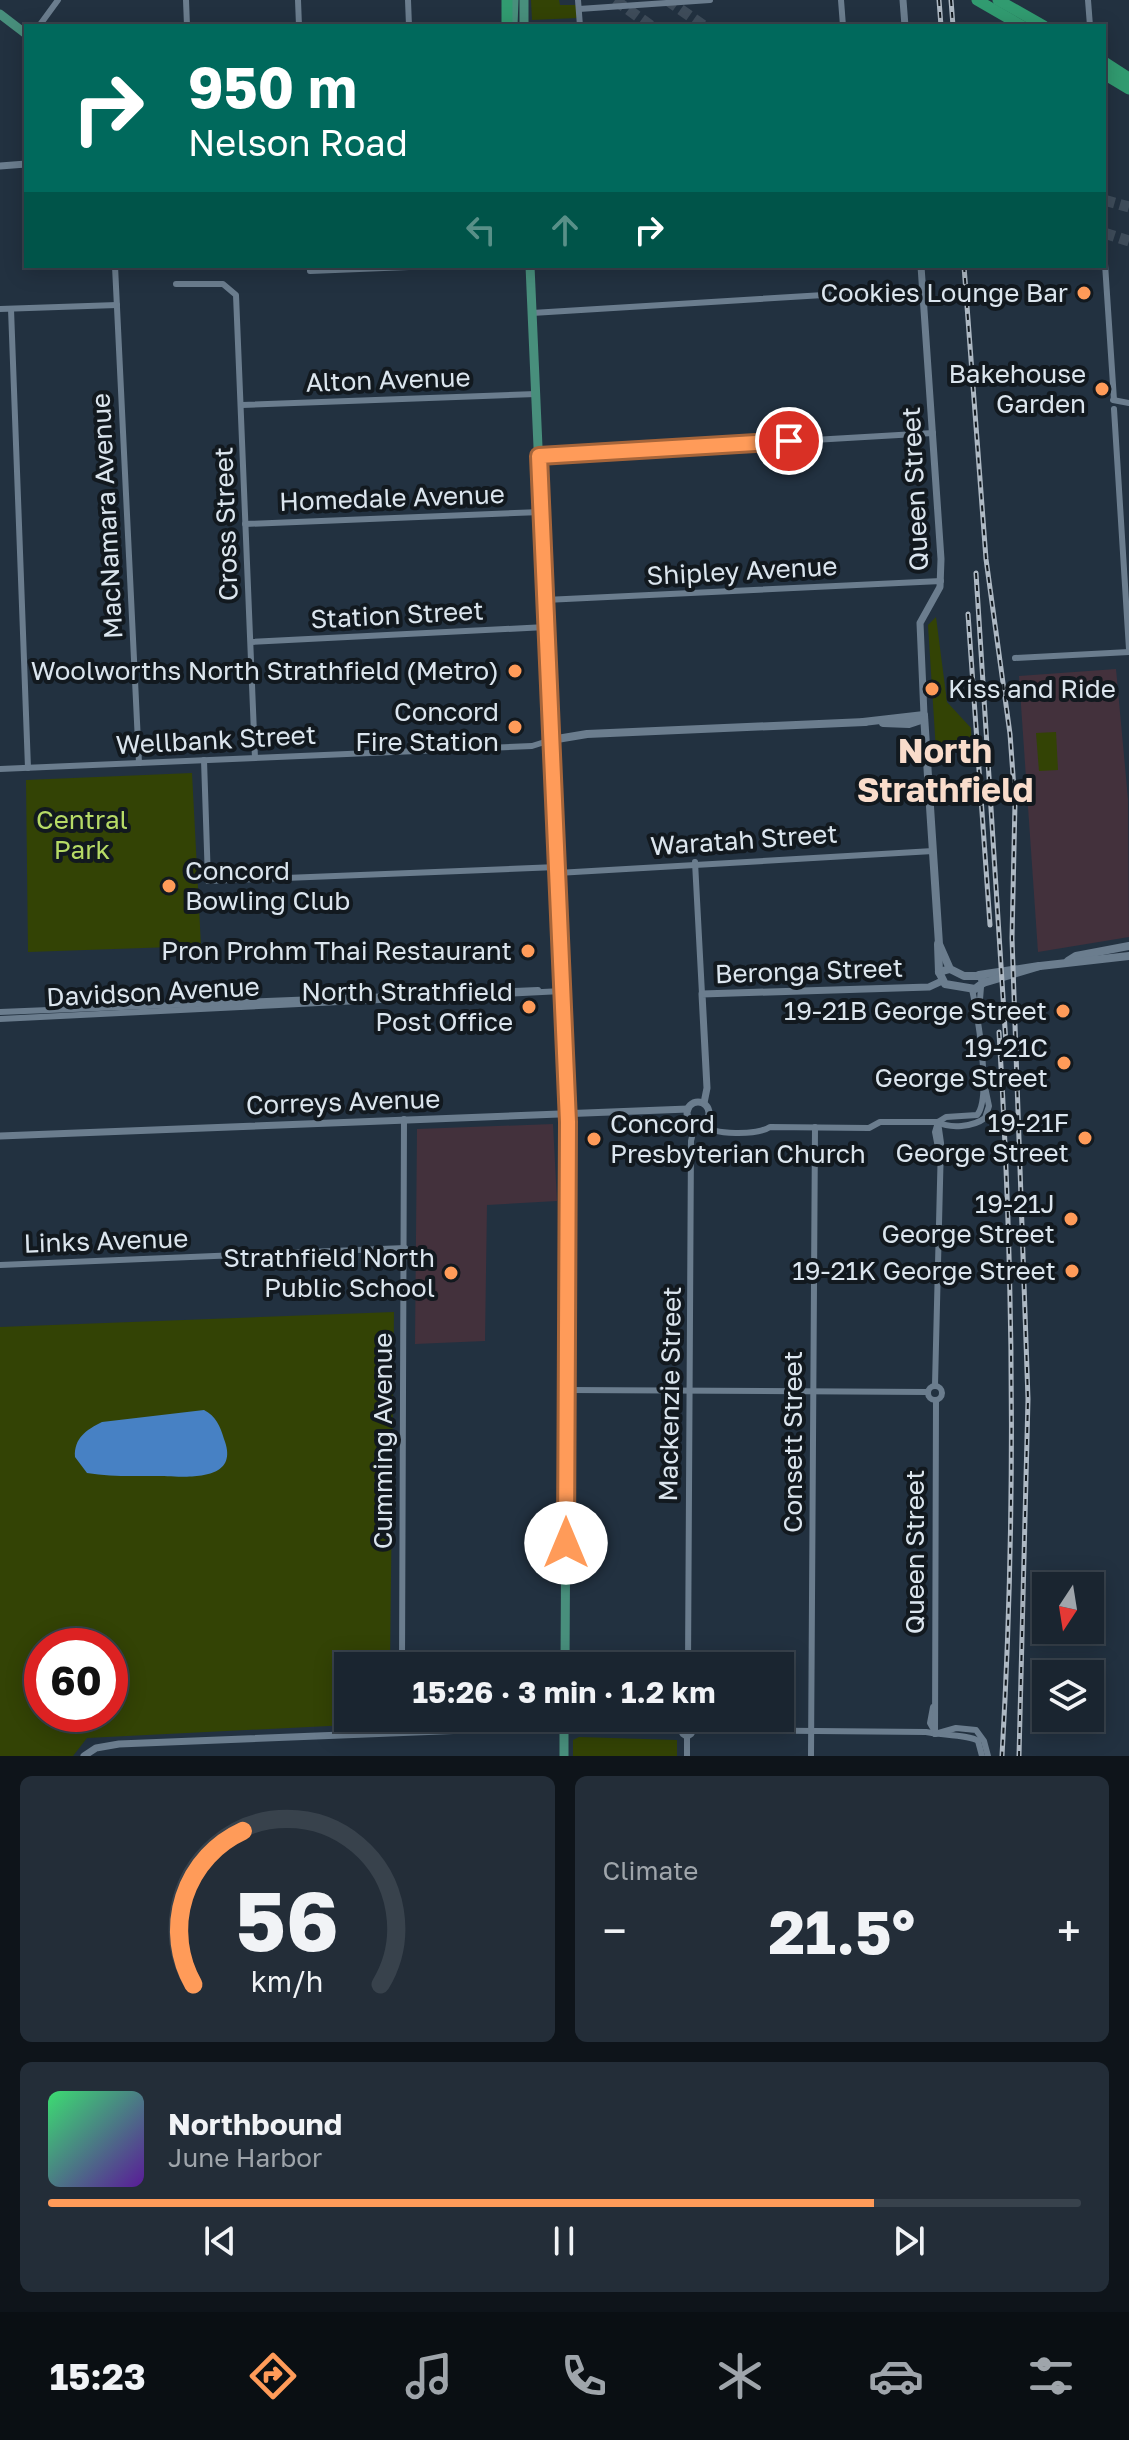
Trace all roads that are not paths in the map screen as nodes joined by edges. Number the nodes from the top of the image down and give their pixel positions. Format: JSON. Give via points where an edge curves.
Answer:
{"nodes":[{"id":1,"x":58,"y":0,"type":"edge"},
{"id":2,"x":186,"y":0,"type":"edge"},
{"id":3,"x":298,"y":0,"type":"edge"},
{"id":4,"x":408,"y":0,"type":"edge"},
{"id":5,"x":507,"y":0,"type":"edge"},
{"id":6,"x":514,"y":0,"type":"edge"},
{"id":7,"x":524,"y":0,"type":"edge"},
{"id":8,"x":578,"y":0,"type":"edge"},
{"id":9,"x":710,"y":0,"type":"edge"},
{"id":10,"x":841,"y":0,"type":"edge"},
{"id":11,"x":903,"y":0,"type":"edge"},
{"id":12,"x":977,"y":0,"type":"edge"},
{"id":13,"x":998,"y":0,"type":"edge"},
{"id":14,"x":1088,"y":0,"type":"edge"},
{"id":15,"x":579,"y":9,"type":"junction"},
{"id":16,"x":0,"y":14,"type":"edge"},
{"id":17,"x":40,"y":24,"type":"edge"},
{"id":18,"x":187,"y":24,"type":"edge"},
{"id":19,"x":299,"y":24,"type":"edge"},
{"id":20,"x":409,"y":24,"type":"edge"},
{"id":21,"x":507,"y":24,"type":"edge"},
{"id":22,"x":513,"y":24,"type":"edge"},
{"id":23,"x":524,"y":24,"type":"edge"},
{"id":24,"x":580,"y":24,"type":"edge"},
{"id":25,"x":843,"y":24,"type":"edge"},
{"id":26,"x":905,"y":24,"type":"edge"},
{"id":27,"x":1019,"y":24,"type":"edge"},
{"id":28,"x":1040,"y":24,"type":"edge"},
{"id":29,"x":1090,"y":24,"type":"edge"},
{"id":30,"x":24,"y":32,"type":"edge"},
{"id":31,"x":1106,"y":63,"type":"edge"},
{"id":32,"x":1106,"y":75,"type":"edge"},
{"id":33,"x":1129,"y":78,"type":"edge"},
{"id":34,"x":1129,"y":89,"type":"edge"},
{"id":35,"x":24,"y":164,"type":"edge"},
{"id":36,"x":0,"y":166,"type":"edge"},
{"id":37,"x":115,"y":268,"type":"edge"},
{"id":38,"x":310,"y":268,"type":"edge"},
{"id":39,"x":384,"y":268,"type":"edge"},
{"id":40,"x":530,"y":268,"type":"edge"},
{"id":41,"x":921,"y":268,"type":"edge"},
{"id":42,"x":1105,"y":268,"type":"edge"},
{"id":43,"x":176,"y":284,"type":"dead end"},
{"id":44,"x":922,"y":289,"type":"junction"},
{"id":45,"x":117,"y":305,"type":"junction"},
{"id":46,"x":0,"y":309,"type":"edge"},
{"id":47,"x":11,"y":309,"type":"junction"},
{"id":48,"x":532,"y":313,"type":"junction"},
{"id":49,"x":536,"y":394,"type":"junction"},
{"id":50,"x":1129,"y":403,"type":"edge"},
{"id":51,"x":1116,"y":404,"type":"junction"},
{"id":52,"x":242,"y":405,"type":"junction"},
{"id":53,"x":933,"y":433,"type":"junction"},
{"id":54,"x":539,"y":456,"type":"junction"},
{"id":55,"x":541,"y":512,"type":"junction"},
{"id":56,"x":245,"y":524,"type":"junction"},
{"id":57,"x":1126,"y":559,"type":"edge"},
{"id":58,"x":941,"y":581,"type":"junction"},
{"id":59,"x":545,"y":600,"type":"junction"},
{"id":60,"x":546,"y":627,"type":"junction"},
{"id":61,"x":251,"y":642,"type":"junction"},
{"id":62,"x":1129,"y":650,"type":"edge"},
{"id":63,"x":1015,"y":658,"type":"dead end"},
{"id":64,"x":924,"y":717,"type":"junction"},
{"id":65,"x":863,"y":722,"type":"junction"},
{"id":66,"x":909,"y":724,"type":"junction"},
{"id":67,"x":926,"y":734,"type":"junction"},
{"id":68,"x":551,"y":740,"type":"junction"},
{"id":69,"x":255,"y":758,"type":"junction"},
{"id":70,"x":204,"y":760,"type":"junction"},
{"id":71,"x":139,"y":763,"type":"junction"},
{"id":72,"x":28,"y":768,"type":"junction"},
{"id":73,"x":0,"y":769,"type":"edge"},
{"id":74,"x":933,"y":851,"type":"junction"},
{"id":75,"x":695,"y":862,"type":"junction"},
{"id":76,"x":557,"y":870,"type":"junction"},
{"id":77,"x":939,"y":944,"type":"junction"},
{"id":78,"x":1129,"y":946,"type":"edge"},
{"id":79,"x":1129,"y":956,"type":"edge"},
{"id":80,"x":1067,"y":961,"type":"junction"},
{"id":81,"x":950,"y":969,"type":"junction"},
{"id":82,"x":940,"y":977,"type":"junction"},
{"id":83,"x":980,"y":983,"type":"junction"},
{"id":84,"x":562,"y":991,"type":"junction"},
{"id":85,"x":702,"y":994,"type":"junction"},
{"id":86,"x":0,"y":1012,"type":"edge"},
{"id":87,"x":0,"y":1019,"type":"edge"},
{"id":88,"x":704,"y":1103,"type":"junction"},
{"id":89,"x":688,"y":1109,"type":"junction"},
{"id":90,"x":567,"y":1112,"type":"junction"},
{"id":91,"x":404,"y":1119,"type":"junction"},
{"id":92,"x":938,"y":1122,"type":"junction"},
{"id":93,"x":698,"y":1124,"type":"junction"},
{"id":94,"x":815,"y":1127,"type":"junction"},
{"id":95,"x":0,"y":1136,"type":"edge"},
{"id":96,"x":405,"y":1248,"type":"junction"},
{"id":97,"x":0,"y":1265,"type":"edge"},
{"id":98,"x":935,"y":1385,"type":"junction"},
{"id":99,"x":568,"y":1390,"type":"junction"},
{"id":100,"x":689,"y":1391,"type":"junction"},
{"id":101,"x":813,"y":1391,"type":"junction"},
{"id":102,"x":928,"y":1392,"type":"junction"},
{"id":103,"x":936,"y":1400,"type":"junction"},
{"id":104,"x":402,"y":1652,"type":"edge"},
{"id":105,"x":565,"y":1652,"type":"edge"},
{"id":106,"x":688,"y":1652,"type":"edge"},
{"id":107,"x":794,"y":1729,"type":"edge"},
{"id":108,"x":811,"y":1730,"type":"junction"},
{"id":109,"x":416,"y":1732,"type":"edge"},
{"id":110,"x":564,"y":1732,"type":"edge"},
{"id":111,"x":673,"y":1732,"type":"edge"},
{"id":112,"x":401,"y":1733,"type":"joint"},
{"id":113,"x":684,"y":1733,"type":"joint"},
{"id":114,"x":935,"y":1734,"type":"junction"},
{"id":115,"x":84,"y":1756,"type":"edge"},
{"id":116,"x":564,"y":1756,"type":"edge"},
{"id":117,"x":687,"y":1756,"type":"edge"},
{"id":118,"x":811,"y":1756,"type":"edge"},
{"id":119,"x":985,"y":1756,"type":"edge"}],
"edges":[{"from":1,"to":17,"type":"street"},
{"from":2,"to":18,"type":"street"},
{"from":3,"to":19,"type":"street"},
{"from":4,"to":20,"type":"street"},
{"from":5,"to":21,"type":"highway"},
{"from":6,"to":22,"type":"main road"},
{"from":7,"to":23,"type":"main road"},
{"from":8,"to":15,"type":"street"},
{"from":9,"to":15,"type":"street"},
{"from":10,"to":25,"type":"street"},
{"from":11,"to":26,"type":"street"},
{"from":12,"to":27,"type":"highway"},
{"from":13,"to":28,"type":"highway"},
{"from":14,"to":29,"type":"street"},
{"from":15,"to":24,"type":"street"},
{"from":16,"to":30,"type":"main road"},
{"from":31,"to":33,"type":"highway"},
{"from":32,"to":34,"type":"highway"},
{"from":35,"to":36,"type":"street"},
{"from":37,"to":45,"type":"street","name":"MacNamara Avenue"},
{"from":38,"to":39,"type":"street"},
{"from":40,"to":48,"type":"main road"},
{"from":41,"to":44,"type":"street","name":"Queen Street"},
{"from":42,"to":51,"type":"street"},
{"from":43,"to":52,"type":"street","name":"Cross Street","via":[[223,284],[233,289]]},
{"from":44,"to":48,"type":"street"},
{"from":44,"to":53,"type":"street","name":"Queen Street"},
{"from":45,"to":47,"type":"street"},
{"from":45,"to":71,"type":"street","name":"MacNamara Avenue"},
{"from":46,"to":47,"type":"street"},
{"from":47,"to":72,"type":"street"},
{"from":48,"to":49,"type":"main road"},
{"from":49,"to":52,"type":"street","name":"Alton Avenue"},
{"from":49,"to":54,"type":"main road"},
{"from":50,"to":51,"type":"street"},
{"from":51,"to":57,"type":"street"},
{"from":52,"to":56,"type":"street","name":"Cross Street"},
{"from":53,"to":54,"type":"street"},
{"from":53,"to":58,"type":"street","name":"Queen Street"},
{"from":54,"to":55,"type":"main road"},
{"from":55,"to":56,"type":"street","name":"Homedale Avenue"},
{"from":55,"to":59,"type":"main road"},
{"from":56,"to":61,"type":"street","name":"Cross Street"},
{"from":57,"to":62,"type":"street"},
{"from":58,"to":59,"type":"street","name":"Shipley Avenue"},
{"from":58,"to":64,"type":"street","name":"Queen Street","via":[[920,623]]},
{"from":59,"to":60,"type":"main road"},
{"from":60,"to":61,"type":"street","name":"Station Street"},
{"from":60,"to":68,"type":"main road"},
{"from":61,"to":69,"type":"street","name":"Cross Street"},
{"from":62,"to":63,"type":"street"},
{"from":64,"to":65,"type":"main road","name":"Wellbank Street"},
{"from":64,"to":66,"type":"main road","name":"Wellbank Street"},
{"from":64,"to":67,"type":"main road","name":"Queen Street"},
{"from":65,"to":66,"type":"main road","name":"Wellbank Street"},
{"from":65,"to":68,"type":"main road","name":"Wellbank Street"},
{"from":66,"to":67,"type":"main road"},
{"from":67,"to":74,"type":"main road","name":"Queen Street"},
{"from":68,"to":69,"type":"street","name":"Wellbank Street","via":[[532,746]]},
{"from":68,"to":76,"type":"main road"},
{"from":69,"to":70,"type":"street","name":"Wellbank Street"},
{"from":70,"to":71,"type":"street","name":"Wellbank Street"},
{"from":70,"to":76,"type":"street","name":"Waratah Street","via":[[208,881]]},
{"from":71,"to":72,"type":"street","name":"Wellbank Street"},
{"from":72,"to":73,"type":"street","name":"Wellbank Street"},
{"from":74,"to":75,"type":"street","name":"Waratah Street"},
{"from":74,"to":77,"type":"main road","name":"Queen Street"},
{"from":75,"to":76,"type":"street","name":"Waratah Street"},
{"from":75,"to":85,"type":"street"},
{"from":76,"to":84,"type":"main road"},
{"from":77,"to":81,"type":"main road","name":"Queen Street"},
{"from":77,"to":82,"type":"main road","name":"Queen Street"},
{"from":78,"to":80,"type":"main road"},
{"from":79,"to":80,"type":"main road"},
{"from":80,"to":83,"type":"main road"},
{"from":81,"to":82,"type":"main road"},
{"from":81,"to":83,"type":"main road"},
{"from":82,"to":83,"type":"main road"},
{"from":82,"to":85,"type":"street","name":"Beronga Street","via":[[929,987],[917,988]]},
{"from":83,"to":92,"type":"street","via":[[979,1113]]},
{"from":84,"to":86,"type":"street","name":"Davidson Avenue"},
{"from":84,"to":87,"type":"street","name":"Davidson Avenue"},
{"from":84,"to":90,"type":"main road"},
{"from":85,"to":88,"type":"street"},
{"from":88,"to":89,"type":"street"},
{"from":88,"to":93,"type":"street","via":[[709,1112]]},
{"from":89,"to":90,"type":"street","name":"Correys Avenue"},
{"from":89,"to":93,"type":"street","via":[[689,1119]]},
{"from":90,"to":91,"type":"street","name":"Correys Avenue"},
{"from":90,"to":99,"type":"main road"},
{"from":91,"to":95,"type":"street","name":"Correys Avenue"},
{"from":91,"to":96,"type":"street","name":"Cumming Avenue"},
{"from":92,"to":94,"type":"street"},
{"from":92,"to":98,"type":"street"},
{"from":93,"to":94,"type":"street","via":[[710,1130],[757,1133],[770,1127]]},
{"from":93,"to":100,"type":"street","name":"Mackenzie Street","via":[[691,1141]]},
{"from":94,"to":101,"type":"street","name":"Consett Street"},
{"from":96,"to":97,"type":"street","name":"Links Avenue"},
{"from":96,"to":104,"type":"street","name":"Cumming Avenue"},
{"from":98,"to":102,"type":"street"},
{"from":98,"to":103,"type":"street","name":"Queen Street","via":[[942,1393]]},
{"from":99,"to":100,"type":"street"},
{"from":99,"to":105,"type":"main road"},
{"from":100,"to":101,"type":"street"},
{"from":100,"to":106,"type":"street","name":"Mackenzie Street"},
{"from":101,"to":102,"type":"street"},
{"from":101,"to":108,"type":"street","name":"Consett Street"},
{"from":102,"to":103,"type":"street"},
{"from":103,"to":114,"type":"street","name":"Queen Street","via":[[930,1723]]},
{"from":107,"to":108,"type":"street"},
{"from":108,"to":114,"type":"street"},
{"from":108,"to":118,"type":"street","name":"Consett Street"},
{"from":109,"to":112,"type":"street"},
{"from":110,"to":116,"type":"main road"},
{"from":111,"to":113,"type":"street"},
{"from":112,"to":115,"type":"street","via":[[119,1744]]},
{"from":113,"to":117,"type":"street"},
{"from":114,"to":119,"type":"street","via":[[976,1730]]}]}
